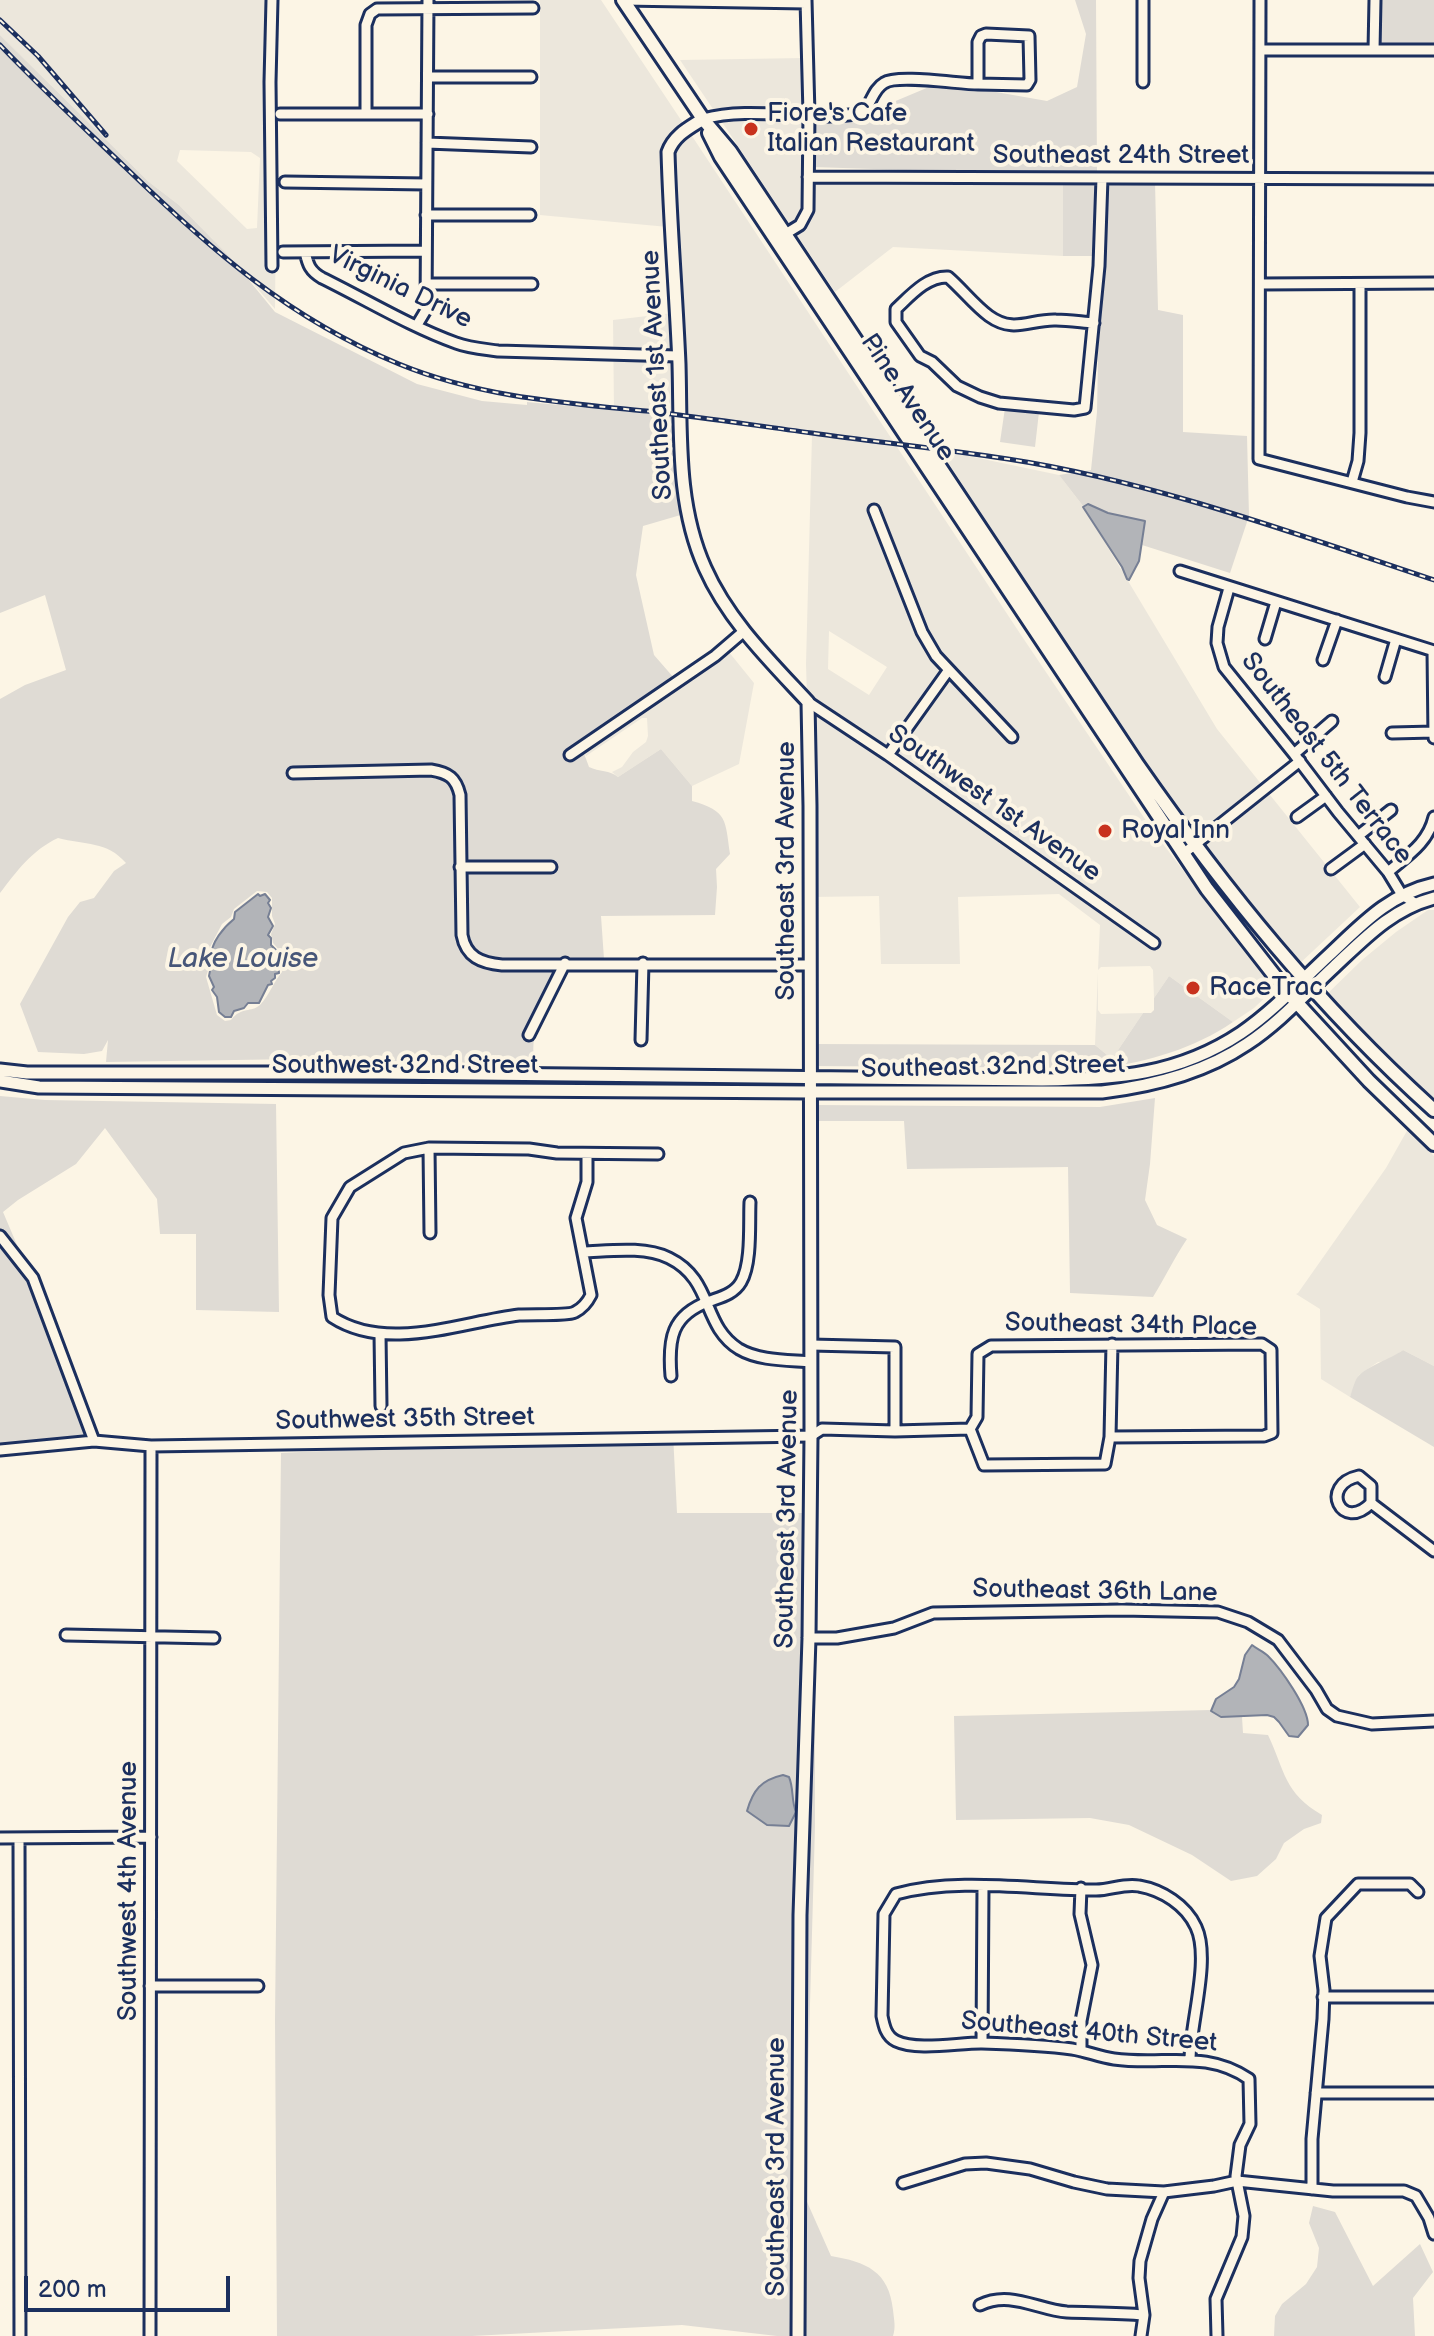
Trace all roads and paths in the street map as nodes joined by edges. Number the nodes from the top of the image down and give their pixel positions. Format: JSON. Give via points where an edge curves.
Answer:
{"nodes":[{"id":1,"x":272,"y":0,"type":"edge"},
{"id":2,"x":623,"y":0,"type":"edge"},
{"id":3,"x":1143,"y":0,"type":"edge"},
{"id":4,"x":1260,"y":0,"type":"edge"},
{"id":5,"x":1375,"y":0,"type":"edge"},
{"id":6,"x":806,"y":1,"type":"edge"},
{"id":7,"x":428,"y":4,"type":"edge"},
{"id":8,"x":533,"y":8,"type":"dead end"},
{"id":9,"x":1260,"y":50,"type":"junction"},
{"id":10,"x":1374,"y":50,"type":"junction"},
{"id":11,"x":1434,"y":50,"type":"edge"},
{"id":12,"x":429,"y":77,"type":"junction"},
{"id":13,"x":531,"y":77,"type":"dead end"},
{"id":14,"x":1143,"y":82,"type":"dead end"},
{"id":15,"x":978,"y":84,"type":"junction"},
{"id":16,"x":366,"y":113,"type":"junction"},
{"id":17,"x":280,"y":114,"type":"dead end"},
{"id":18,"x":428,"y":114,"type":"junction"},
{"id":19,"x":809,"y":114,"type":"junction"},
{"id":20,"x":703,"y":119,"type":"junction"},
{"id":21,"x":427,"y":143,"type":"junction"},
{"id":22,"x":531,"y":147,"type":"dead end"},
{"id":23,"x":808,"y":177,"type":"junction"},
{"id":24,"x":1102,"y":178,"type":"junction"},
{"id":25,"x":1261,"y":179,"type":"junction"},
{"id":26,"x":1434,"y":179,"type":"edge"},
{"id":27,"x":285,"y":182,"type":"dead end"},
{"id":28,"x":426,"y":184,"type":"junction"},
{"id":29,"x":426,"y":215,"type":"junction"},
{"id":30,"x":530,"y":215,"type":"dead end"},
{"id":31,"x":780,"y":237,"type":"junction"},
{"id":32,"x":425,"y":251,"type":"junction"},
{"id":33,"x":283,"y":252,"type":"dead end"},
{"id":34,"x":305,"y":252,"type":"junction"},
{"id":35,"x":272,"y":266,"type":"dead end"},
{"id":36,"x":1434,"y":283,"type":"edge"},
{"id":37,"x":427,"y":284,"type":"junction"},
{"id":38,"x":532,"y":284,"type":"dead end"},
{"id":39,"x":1261,"y":284,"type":"junction"},
{"id":40,"x":1360,"y":284,"type":"junction"},
{"id":41,"x":1094,"y":323,"type":"junction"},
{"id":42,"x":417,"y":325,"type":"junction"},
{"id":43,"x":678,"y":356,"type":"junction"},
{"id":44,"x":1352,"y":482,"type":"junction"},
{"id":45,"x":1434,"y":502,"type":"edge"},
{"id":46,"x":874,"y":510,"type":"dead end"},
{"id":47,"x":1180,"y":571,"type":"dead end"},
{"id":48,"x":1229,"y":588,"type":"junction"},
{"id":49,"x":1276,"y":602,"type":"junction"},
{"id":50,"x":1337,"y":620,"type":"junction"},
{"id":51,"x":743,"y":632,"type":"junction"},
{"id":52,"x":1265,"y":639,"type":"dead end"},
{"id":53,"x":1396,"y":639,"type":"junction"},
{"id":54,"x":1434,"y":651,"type":"edge"},
{"id":55,"x":1323,"y":660,"type":"dead end"},
{"id":56,"x":948,"y":671,"type":"junction"},
{"id":57,"x":1385,"y":677,"type":"dead end"},
{"id":58,"x":1084,"y":694,"type":"junction"},
{"id":59,"x":808,"y":702,"type":"junction"},
{"id":60,"x":1434,"y":712,"type":"edge"},
{"id":61,"x":1332,"y":721,"type":"dead end"},
{"id":62,"x":1434,"y":732,"type":"edge"},
{"id":63,"x":1392,"y":733,"type":"dead end"},
{"id":64,"x":1012,"y":737,"type":"dead end"},
{"id":65,"x":1434,"y":738,"type":"edge"},
{"id":66,"x":570,"y":755,"type":"dead end"},
{"id":67,"x":888,"y":755,"type":"junction"},
{"id":68,"x":1297,"y":758,"type":"junction"},
{"id":69,"x":293,"y":773,"type":"dead end"},
{"id":70,"x":1326,"y":796,"type":"junction"},
{"id":71,"x":1391,"y":810,"type":"dead end"},
{"id":72,"x":1297,"y":817,"type":"dead end"},
{"id":73,"x":1434,"y":817,"type":"edge"},
{"id":74,"x":1431,"y":837,"type":"edge"},
{"id":75,"x":1362,"y":840,"type":"junction"},
{"id":76,"x":1194,"y":845,"type":"junction"},
{"id":77,"x":1183,"y":854,"type":"junction"},
{"id":78,"x":460,"y":867,"type":"junction"},
{"id":79,"x":551,"y":867,"type":"dead end"},
{"id":80,"x":1331,"y":869,"type":"dead end"},
{"id":81,"x":1388,"y":872,"type":"junction"},
{"id":82,"x":1434,"y":884,"type":"edge"},
{"id":83,"x":1402,"y":895,"type":"junction"},
{"id":84,"x":1434,"y":898,"type":"edge"},
{"id":85,"x":1415,"y":903,"type":"junction"},
{"id":86,"x":1154,"y":943,"type":"dead end"},
{"id":87,"x":565,"y":963,"type":"junction"},
{"id":88,"x":643,"y":963,"type":"junction"},
{"id":89,"x":809,"y":965,"type":"junction"},
{"id":90,"x":1307,"y":983,"type":"junction"},
{"id":91,"x":1292,"y":998,"type":"junction"},
{"id":92,"x":529,"y":1035,"type":"dead end"},
{"id":93,"x":641,"y":1040,"type":"dead end"},
{"id":94,"x":0,"y":1070,"type":"edge"},
{"id":95,"x":810,"y":1078,"type":"junction"},
{"id":96,"x":0,"y":1081,"type":"edge"},
{"id":97,"x":811,"y":1092,"type":"junction"},
{"id":98,"x":1434,"y":1110,"type":"edge"},
{"id":99,"x":1434,"y":1144,"type":"edge"},
{"id":100,"x":429,"y":1148,"type":"junction"},
{"id":101,"x":587,"y":1154,"type":"junction"},
{"id":102,"x":658,"y":1154,"type":"dead end"},
{"id":103,"x":750,"y":1202,"type":"dead end"},
{"id":104,"x":430,"y":1233,"type":"dead end"},
{"id":105,"x":0,"y":1236,"type":"edge"},
{"id":106,"x":583,"y":1252,"type":"junction"},
{"id":107,"x":707,"y":1302,"type":"junction"},
{"id":108,"x":380,"y":1334,"type":"junction"},
{"id":109,"x":1112,"y":1344,"type":"junction"},
{"id":110,"x":811,"y":1345,"type":"junction"},
{"id":111,"x":811,"y":1362,"type":"junction"},
{"id":112,"x":671,"y":1376,"type":"dead end"},
{"id":113,"x":381,"y":1406,"type":"dead end"},
{"id":114,"x":970,"y":1429,"type":"junction"},
{"id":115,"x":895,"y":1431,"type":"junction"},
{"id":116,"x":811,"y":1436,"type":"junction"},
{"id":117,"x":1110,"y":1437,"type":"junction"},
{"id":118,"x":94,"y":1441,"type":"junction"},
{"id":119,"x":151,"y":1446,"type":"junction"},
{"id":120,"x":0,"y":1450,"type":"edge"},
{"id":121,"x":1371,"y":1503,"type":"junction"},
{"id":122,"x":1434,"y":1551,"type":"edge"},
{"id":123,"x":66,"y":1635,"type":"dead end"},
{"id":124,"x":152,"y":1636,"type":"junction"},
{"id":125,"x":214,"y":1638,"type":"dead end"},
{"id":126,"x":809,"y":1638,"type":"junction"},
{"id":127,"x":1434,"y":1721,"type":"edge"},
{"id":128,"x":151,"y":1837,"type":"junction"},
{"id":129,"x":0,"y":1838,"type":"edge"},
{"id":130,"x":19,"y":1838,"type":"junction"},
{"id":131,"x":983,"y":1887,"type":"junction"},
{"id":132,"x":1081,"y":1888,"type":"junction"},
{"id":133,"x":1418,"y":1892,"type":"dead end"},
{"id":134,"x":150,"y":1986,"type":"junction"},
{"id":135,"x":258,"y":1986,"type":"dead end"},
{"id":136,"x":1323,"y":1997,"type":"junction"},
{"id":137,"x":1434,"y":1997,"type":"edge"},
{"id":138,"x":982,"y":2043,"type":"junction"},
{"id":139,"x":1081,"y":2051,"type":"junction"},
{"id":140,"x":1190,"y":2060,"type":"junction"},
{"id":141,"x":1316,"y":2093,"type":"junction"},
{"id":142,"x":1434,"y":2093,"type":"edge"},
{"id":143,"x":1237,"y":2181,"type":"junction"},
{"id":144,"x":903,"y":2183,"type":"dead end"},
{"id":145,"x":1312,"y":2189,"type":"junction"},
{"id":146,"x":1164,"y":2192,"type":"junction"},
{"id":147,"x":1434,"y":2234,"type":"edge"},
{"id":148,"x":980,"y":2305,"type":"dead end"},
{"id":149,"x":1144,"y":2315,"type":"junction"},
{"id":150,"x":20,"y":2336,"type":"edge"},
{"id":151,"x":150,"y":2336,"type":"edge"},
{"id":152,"x":798,"y":2336,"type":"edge"},
{"id":153,"x":1141,"y":2336,"type":"edge"},
{"id":154,"x":1217,"y":2336,"type":"edge"}],
"edges":[{"from":1,"to":35,"type":"street"},
{"from":2,"to":6,"type":"street"},
{"from":2,"to":20,"type":"highway","name":"Pine Avenue"},
{"from":3,"to":14,"type":"street"},
{"from":4,"to":9,"type":"street"},
{"from":5,"to":10,"type":"street"},
{"from":6,"to":19,"type":"street"},
{"from":7,"to":8,"type":"street"},
{"from":7,"to":12,"type":"street"},
{"from":7,"to":16,"type":"street","via":[[370,14]]},
{"from":9,"to":10,"type":"street"},
{"from":9,"to":25,"type":"street"},
{"from":10,"to":11,"type":"street"},
{"from":12,"to":13,"type":"street"},
{"from":12,"to":18,"type":"street"},
{"from":15,"to":15,"type":"street","via":[[981,36],[1029,36],[1027,85]]},
{"from":15,"to":19,"type":"street","via":[[887,80],[862,113]]},
{"from":16,"to":17,"type":"street"},
{"from":16,"to":18,"type":"street"},
{"from":18,"to":21,"type":"street"},
{"from":19,"to":20,"type":"street","via":[[721,114]]},
{"from":19,"to":23,"type":"street"},
{"from":20,"to":31,"type":"highway","name":"Pine Avenue","via":[[721,157]]},
{"from":20,"to":43,"type":"main road","name":"Southeast 1st Avenue","via":[[679,135],[668,152]]},
{"from":21,"to":22,"type":"street"},
{"from":21,"to":28,"type":"street"},
{"from":23,"to":24,"type":"street","name":"Southeast 24th Street"},
{"from":23,"to":31,"type":"street","via":[[805,219]]},
{"from":24,"to":25,"type":"street","name":"Southeast 24th Street"},
{"from":24,"to":41,"type":"street"},
{"from":25,"to":26,"type":"street","name":"Southeast 24th Street"},
{"from":25,"to":39,"type":"street"},
{"from":27,"to":28,"type":"street"},
{"from":28,"to":29,"type":"street"},
{"from":29,"to":30,"type":"street"},
{"from":29,"to":32,"type":"street"},
{"from":31,"to":58,"type":"highway","name":"Pine Avenue"},
{"from":32,"to":34,"type":"street"},
{"from":32,"to":37,"type":"street"},
{"from":33,"to":34,"type":"street"},
{"from":34,"to":42,"type":"street","name":"Virginia Drive","via":[[313,273]]},
{"from":36,"to":40,"type":"street"},
{"from":37,"to":38,"type":"street"},
{"from":37,"to":42,"type":"street","via":[[426,310]]},
{"from":39,"to":40,"type":"street"},
{"from":39,"to":44,"type":"street","via":[[1259,459]]},
{"from":40,"to":44,"type":"street","via":[[1360,433]]},
{"from":41,"to":41,"type":"street","via":[[1085,408],[1074,410],[999,403],[957,386],[902,334],[896,309],[928,282],[948,277],[990,317],[1009,326],[1055,319]]},
{"from":42,"to":43,"type":"street","name":"Virginia Drive","via":[[455,343],[498,351]]},
{"from":43,"to":51,"type":"main road","name":"Southeast 1st Avenue","via":[[683,485],[692,534],[714,587]]},
{"from":44,"to":45,"type":"street"},
{"from":46,"to":56,"type":"street","via":[[922,632]]},
{"from":47,"to":48,"type":"street"},
{"from":48,"to":49,"type":"street"},
{"from":48,"to":68,"type":"street","name":"Southeast 5th Terrace","via":[[1218,627],[1224,667]]},
{"from":49,"to":50,"type":"street"},
{"from":49,"to":52,"type":"street"},
{"from":50,"to":53,"type":"street"},
{"from":50,"to":55,"type":"street"},
{"from":51,"to":59,"type":"main road","name":"Southeast 1st Avenue"},
{"from":51,"to":66,"type":"street"},
{"from":53,"to":54,"type":"street"},
{"from":53,"to":57,"type":"street"},
{"from":54,"to":60,"type":"street"},
{"from":56,"to":64,"type":"street"},
{"from":56,"to":67,"type":"street"},
{"from":58,"to":76,"type":"highway"},
{"from":58,"to":77,"type":"highway"},
{"from":59,"to":67,"type":"street","name":"Southwest 1st Avenue"},
{"from":59,"to":89,"type":"main road","name":"Southeast 3rd Avenue"},
{"from":60,"to":62,"type":"street"},
{"from":61,"to":68,"type":"street"},
{"from":62,"to":63,"type":"street"},
{"from":62,"to":65,"type":"street"},
{"from":67,"to":86,"type":"street","name":"Southwest 1st Avenue"},
{"from":68,"to":70,"type":"street","name":"Southeast 5th Terrace"},
{"from":68,"to":76,"type":"street"},
{"from":69,"to":78,"type":"street","via":[[447,774],[460,795]]},
{"from":70,"to":72,"type":"street"},
{"from":70,"to":75,"type":"street","name":"Southeast 5th Terrace"},
{"from":71,"to":75,"type":"street"},
{"from":73,"to":74,"type":"street"},
{"from":74,"to":81,"type":"street"},
{"from":75,"to":80,"type":"street"},
{"from":75,"to":81,"type":"street","name":"Southeast 5th Terrace"},
{"from":76,"to":77,"type":"street"},
{"from":76,"to":90,"type":"highway"},
{"from":77,"to":91,"type":"highway"},
{"from":78,"to":79,"type":"street"},
{"from":78,"to":87,"type":"street","via":[[462,935],[469,953],[491,964]]},
{"from":81,"to":83,"type":"street","name":"Southeast 5th Terrace"},
{"from":82,"to":83,"type":"main road"},
{"from":83,"to":85,"type":"street","name":"Southeast 5th Terrace"},
{"from":83,"to":90,"type":"main road","via":[[1377,911]]},
{"from":84,"to":85,"type":"main road"},
{"from":85,"to":90,"type":"main road","via":[[1386,919]]},
{"from":87,"to":88,"type":"street"},
{"from":87,"to":92,"type":"street"},
{"from":88,"to":89,"type":"street"},
{"from":88,"to":93,"type":"street"},
{"from":89,"to":95,"type":"main road","name":"Southeast 3rd Avenue"},
{"from":90,"to":91,"type":"main road"},
{"from":90,"to":98,"type":"highway"},
{"from":91,"to":95,"type":"main road","name":"Southeast 32nd Street","via":[[1209,1052],[1131,1076]]},
{"from":91,"to":97,"type":"main road","name":"Southeast 32nd Street","via":[[1247,1044],[1198,1069],[1140,1087],[1102,1092]]},
{"from":91,"to":99,"type":"highway"},
{"from":94,"to":95,"type":"main road","name":"Southwest 32nd Street"},
{"from":95,"to":97,"type":"main road","name":"Southeast 3rd Avenue"},
{"from":96,"to":97,"type":"main road","name":"Southwest 32nd Street","via":[[39,1087]]},
{"from":97,"to":110,"type":"main road","name":"Southeast 3rd Avenue"},
{"from":100,"to":101,"type":"street"},
{"from":100,"to":104,"type":"street"},
{"from":100,"to":108,"type":"street","via":[[404,1153],[350,1187],[332,1218],[332,1317]]},
{"from":101,"to":102,"type":"street"},
{"from":101,"to":106,"type":"street","via":[[587,1182],[576,1218]]},
{"from":103,"to":107,"type":"street","via":[[748,1261],[741,1283],[725,1297]]},
{"from":105,"to":118,"type":"street","via":[[33,1278]]},
{"from":106,"to":107,"type":"street","via":[[644,1251],[667,1257],[687,1269]]},
{"from":106,"to":108,"type":"street","via":[[591,1295],[571,1314],[497,1317],[445,1330]]},
{"from":107,"to":111,"type":"street","via":[[716,1328],[737,1348]]},
{"from":107,"to":112,"type":"street","via":[[684,1316],[672,1333]]},
{"from":108,"to":113,"type":"street"},
{"from":109,"to":114,"type":"street","name":"Southeast 34th Place","via":[[991,1346],[978,1354],[977,1417]]},
{"from":109,"to":117,"type":"street"},
{"from":109,"to":117,"type":"street","name":"Southeast 34th Place","via":[[1262,1344],[1271,1350],[1272,1433]]},
{"from":110,"to":111,"type":"main road","name":"Southeast 3rd Avenue"},
{"from":110,"to":115,"type":"street","via":[[895,1347]]},
{"from":111,"to":116,"type":"main road","name":"Southeast 3rd Avenue"},
{"from":114,"to":115,"type":"street","name":"Southwest 35th Street"},
{"from":114,"to":117,"type":"street","via":[[984,1465],[1105,1462]]},
{"from":115,"to":116,"type":"street","name":"Southwest 35th Street","via":[[822,1429]]},
{"from":116,"to":119,"type":"street","name":"Southwest 35th Street"},
{"from":116,"to":126,"type":"main road","name":"Southeast 3rd Avenue"},
{"from":118,"to":119,"type":"street","name":"Southwest 35th Street"},
{"from":118,"to":120,"type":"street","name":"Southwest 35th Street"},
{"from":119,"to":124,"type":"street","name":"Southwest 4th Avenue"},
{"from":121,"to":121,"type":"street","via":[[1371,1486],[1363,1478],[1340,1484],[1342,1510],[1357,1513]]},
{"from":121,"to":122,"type":"street"},
{"from":123,"to":124,"type":"street"},
{"from":124,"to":125,"type":"street"},
{"from":124,"to":128,"type":"street","name":"Southwest 4th Avenue"},
{"from":126,"to":127,"type":"street","name":"Southeast 36th Lane","via":[[894,1628],[933,1613],[1218,1612],[1278,1640],[1337,1716],[1372,1724]]},
{"from":126,"to":152,"type":"main road","name":"Southeast 3rd Avenue","via":[[800,1915]]},
{"from":128,"to":130,"type":"street"},
{"from":128,"to":134,"type":"street","name":"Southwest 4th Avenue"},
{"from":129,"to":130,"type":"street"},
{"from":130,"to":150,"type":"street"},
{"from":131,"to":132,"type":"street"},
{"from":131,"to":138,"type":"street"},
{"from":131,"to":138,"type":"street","name":"Southeast 40th Street","via":[[923,1887],[896,1894],[884,1914],[882,2016],[890,2038],[899,2042]]},
{"from":132,"to":139,"type":"street","via":[[1080,1914],[1092,1965]]},
{"from":132,"to":140,"type":"street","via":[[1137,1885],[1161,1892],[1184,1909],[1197,1929],[1202,1957]]},
{"from":133,"to":136,"type":"street","via":[[1410,1884],[1358,1884],[1343,1898],[1326,1918],[1320,1956]]},
{"from":134,"to":135,"type":"street"},
{"from":134,"to":151,"type":"street","name":"Southwest 4th Avenue"},
{"from":136,"to":137,"type":"street"},
{"from":136,"to":141,"type":"street"},
{"from":138,"to":139,"type":"street","name":"Southeast 40th Street"},
{"from":139,"to":140,"type":"street","name":"Southeast 40th Street","via":[[1113,2059]]},
{"from":140,"to":143,"type":"street","name":"Southeast 40th Street","via":[[1215,2062],[1249,2079],[1250,2124],[1237,2158]]},
{"from":141,"to":142,"type":"street"},
{"from":141,"to":145,"type":"street"},
{"from":143,"to":145,"type":"street"},
{"from":143,"to":146,"type":"street"},
{"from":143,"to":154,"type":"street","via":[[1242,2237],[1216,2299]]},
{"from":144,"to":146,"type":"street","via":[[986,2163],[1107,2189]]},
{"from":145,"to":147,"type":"street","via":[[1404,2191],[1416,2196]]},
{"from":146,"to":149,"type":"street","via":[[1140,2261]]},
{"from":148,"to":149,"type":"street","via":[[1004,2299],[1065,2312]]},
{"from":149,"to":153,"type":"street"}]}
